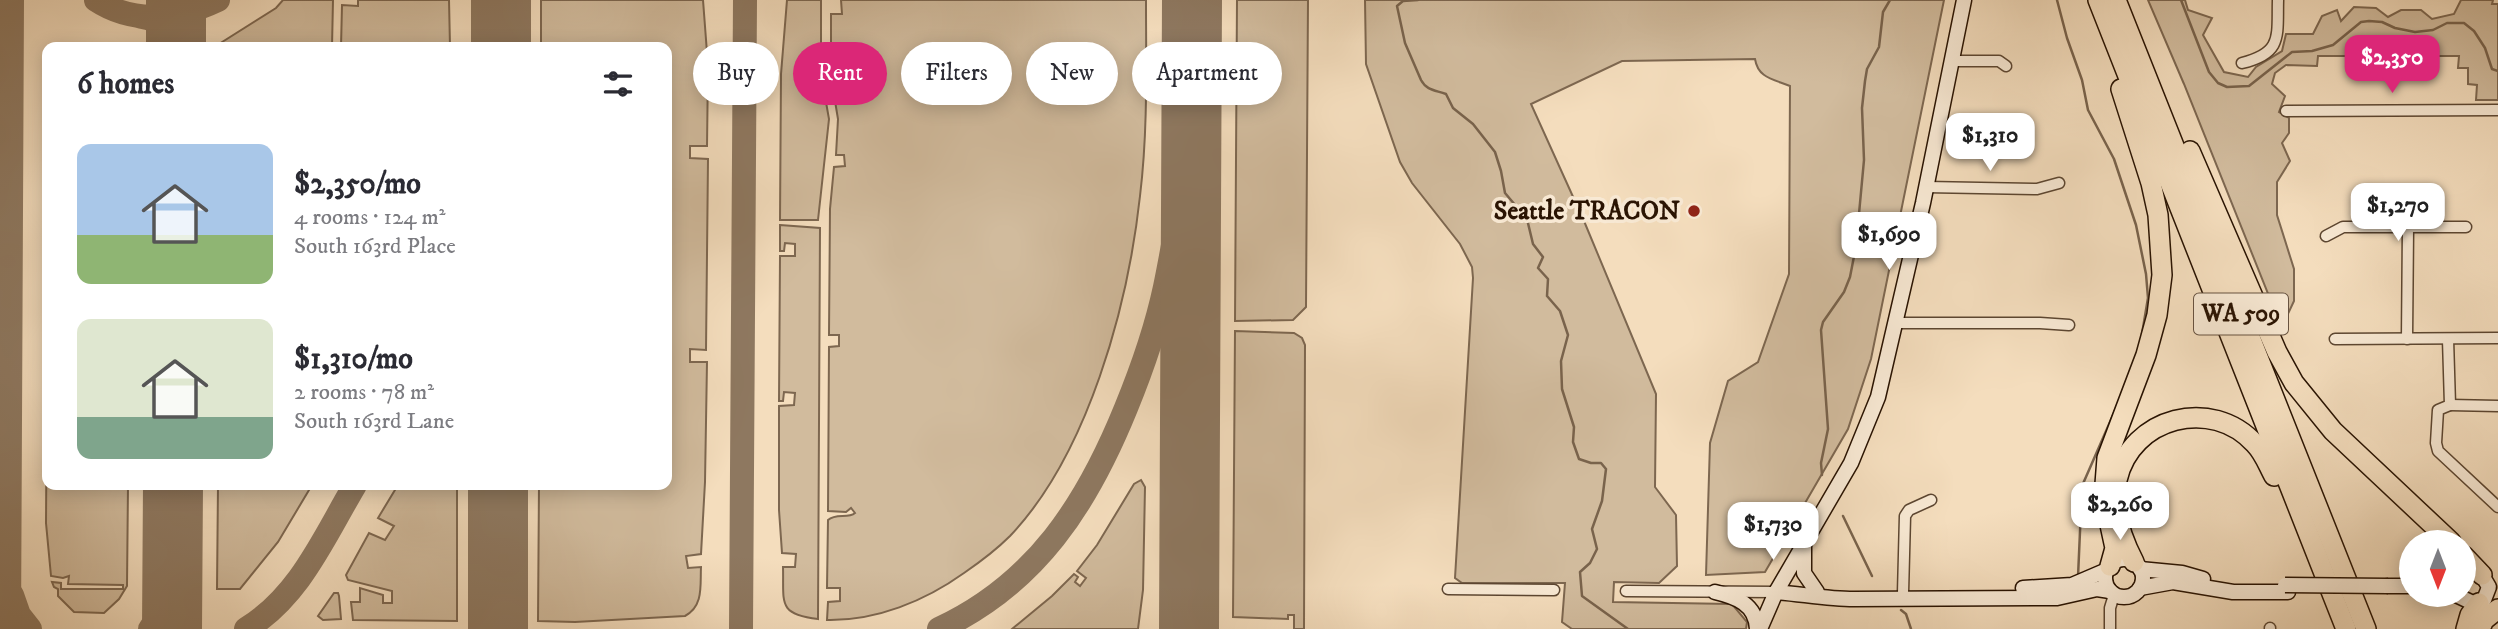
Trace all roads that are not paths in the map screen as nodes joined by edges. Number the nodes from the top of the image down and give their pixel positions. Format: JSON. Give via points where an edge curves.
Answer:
{"nodes":[{"id":1,"x":1964,"y":0,"type":"edge"},
{"id":2,"x":2098,"y":0,"type":"edge"},
{"id":3,"x":2116,"y":0,"type":"edge"},
{"id":4,"x":2126,"y":0,"type":"edge"},
{"id":5,"x":2277,"y":0,"type":"edge"},
{"id":6,"x":1952,"y":61,"type":"junction"},
{"id":7,"x":2242,"y":63,"type":"dead end"},
{"id":8,"x":2006,"y":66,"type":"dead end"},
{"id":9,"x":2498,"y":110,"type":"edge"},
{"id":10,"x":2286,"y":111,"type":"dead end"},
{"id":11,"x":2059,"y":183,"type":"dead end"},
{"id":12,"x":1926,"y":187,"type":"junction"},
{"id":13,"x":2466,"y":227,"type":"dead end"},
{"id":14,"x":2408,"y":228,"type":"junction"},
{"id":15,"x":2326,"y":236,"type":"dead end"},
{"id":16,"x":1896,"y":323,"type":"junction"},
{"id":17,"x":2069,"y":325,"type":"dead end"},
{"id":18,"x":2498,"y":338,"type":"edge"},
{"id":19,"x":2335,"y":339,"type":"dead end"},
{"id":20,"x":2407,"y":339,"type":"junction"},
{"id":21,"x":2448,"y":339,"type":"junction"},
{"id":22,"x":2449,"y":405,"type":"junction"},
{"id":23,"x":2498,"y":406,"type":"edge"},
{"id":24,"x":1931,"y":500,"type":"dead end"},
{"id":25,"x":2498,"y":507,"type":"edge"},
{"id":26,"x":2438,"y":530,"type":"edge"},
{"id":27,"x":1805,"y":542,"type":"junction"},
{"id":28,"x":2316,"y":553,"type":"junction"},
{"id":29,"x":2137,"y":566,"type":"junction"},
{"id":30,"x":2108,"y":568,"type":"junction"},
{"id":31,"x":2481,"y":578,"type":"edge"},
{"id":32,"x":2140,"y":588,"type":"junction"},
{"id":33,"x":2399,"y":588,"type":"edge"},
{"id":34,"x":1448,"y":589,"type":"dead end"},
{"id":35,"x":2286,"y":589,"type":"junction"},
{"id":36,"x":2389,"y":589,"type":"junction"},
{"id":37,"x":1554,"y":590,"type":"dead end"},
{"id":38,"x":2399,"y":590,"type":"edge"},
{"id":39,"x":1626,"y":591,"type":"dead end"},
{"id":40,"x":1715,"y":592,"type":"junction"},
{"id":41,"x":1776,"y":592,"type":"junction"},
{"id":42,"x":1817,"y":592,"type":"junction"},
{"id":43,"x":1903,"y":593,"type":"junction"},
{"id":44,"x":2112,"y":593,"type":"junction"},
{"id":45,"x":1801,"y":594,"type":"junction"},
{"id":46,"x":2488,"y":602,"type":"edge"},
{"id":47,"x":2498,"y":609,"type":"edge"},
{"id":48,"x":1758,"y":629,"type":"edge"},
{"id":49,"x":2110,"y":629,"type":"edge"},
{"id":50,"x":2346,"y":629,"type":"edge"},
{"id":51,"x":2366,"y":629,"type":"edge"},
{"id":52,"x":2466,"y":629,"type":"edge"},
{"id":53,"x":2480,"y":629,"type":"edge"}],
"edges":[{"from":1,"to":6,"type":"main road"},
{"from":2,"to":28,"type":"highway","number":"WA 509"},
{"from":2,"to":30,"type":"highway","via":[[2100,24],[2151,183],[2162,266],[2157,315],[2146,355],[2107,458],[2104,497],[2115,548]]},
{"from":3,"to":51,"type":"highway","number":"WA 509"},
{"from":4,"to":26,"type":"highway","via":[[2238,265],[2294,383],[2333,431]]},
{"from":5,"to":7,"type":"street","via":[[2275,46]]},
{"from":6,"to":8,"type":"street","via":[[1999,61]]},
{"from":6,"to":12,"type":"main road"},
{"from":9,"to":10,"type":"street"},
{"from":11,"to":12,"type":"street","via":[[2037,189]]},
{"from":12,"to":16,"type":"main road"},
{"from":13,"to":14,"type":"street"},
{"from":14,"to":15,"type":"street","via":[[2343,227]]},
{"from":14,"to":20,"type":"street"},
{"from":16,"to":17,"type":"street"},
{"from":16,"to":27,"type":"main road","via":[[1866,432]]},
{"from":18,"to":21,"type":"street"},
{"from":19,"to":20,"type":"street"},
{"from":20,"to":21,"type":"street"},
{"from":21,"to":22,"type":"street"},
{"from":22,"to":23,"type":"street"},
{"from":22,"to":25,"type":"street","via":[[2438,410],[2438,451]]},
{"from":24,"to":43,"type":"street","via":[[1905,516]]},
{"from":27,"to":41,"type":"main road"},
{"from":27,"to":42,"type":"main road","via":[[1804,573]]},
{"from":28,"to":29,"type":"highway","via":[[2258,446],[2224,422],[2192,416],[2150,430],[2129,452],[2120,471],[2117,515],[2125,545]]},
{"from":28,"to":50,"type":"highway","number":"WA 509"},
{"from":29,"to":30,"type":"main road","via":[[2121,560]]},
{"from":29,"to":32,"type":"main road","via":[[2143,579]]},
{"from":29,"to":35,"type":"main road","via":[[2227,584]]},
{"from":30,"to":43,"type":"main road","via":[[2081,583],[2059,587],[1963,587]]},
{"from":30,"to":44,"type":"main road","via":[[2105,582]]},
{"from":31,"to":46,"type":"main road","via":[[2487,581],[2489,591],[2484,600]]},
{"from":32,"to":35,"type":"main road","via":[[2174,582],[2233,592]]},
{"from":32,"to":44,"type":"main road","via":[[2126,597]]},
{"from":33,"to":36,"type":"main road"},
{"from":34,"to":37,"type":"street"},
{"from":35,"to":36,"type":"main road"},
{"from":36,"to":38,"type":"main road"},
{"from":39,"to":40,"type":"street"},
{"from":40,"to":41,"type":"street"},
{"from":40,"to":48,"type":"main road","via":[[1746,604]]},
{"from":41,"to":45,"type":"main road"},
{"from":41,"to":48,"type":"main road"},
{"from":42,"to":43,"type":"main road"},
{"from":42,"to":45,"type":"main road"},
{"from":44,"to":45,"type":"main road","via":[[2097,589],[2057,598],[1941,599],[1826,599]]},
{"from":44,"to":49,"type":"street"},
{"from":46,"to":52,"type":"highway","via":[[2470,615]]},
{"from":47,"to":53,"type":"highway"}]}
